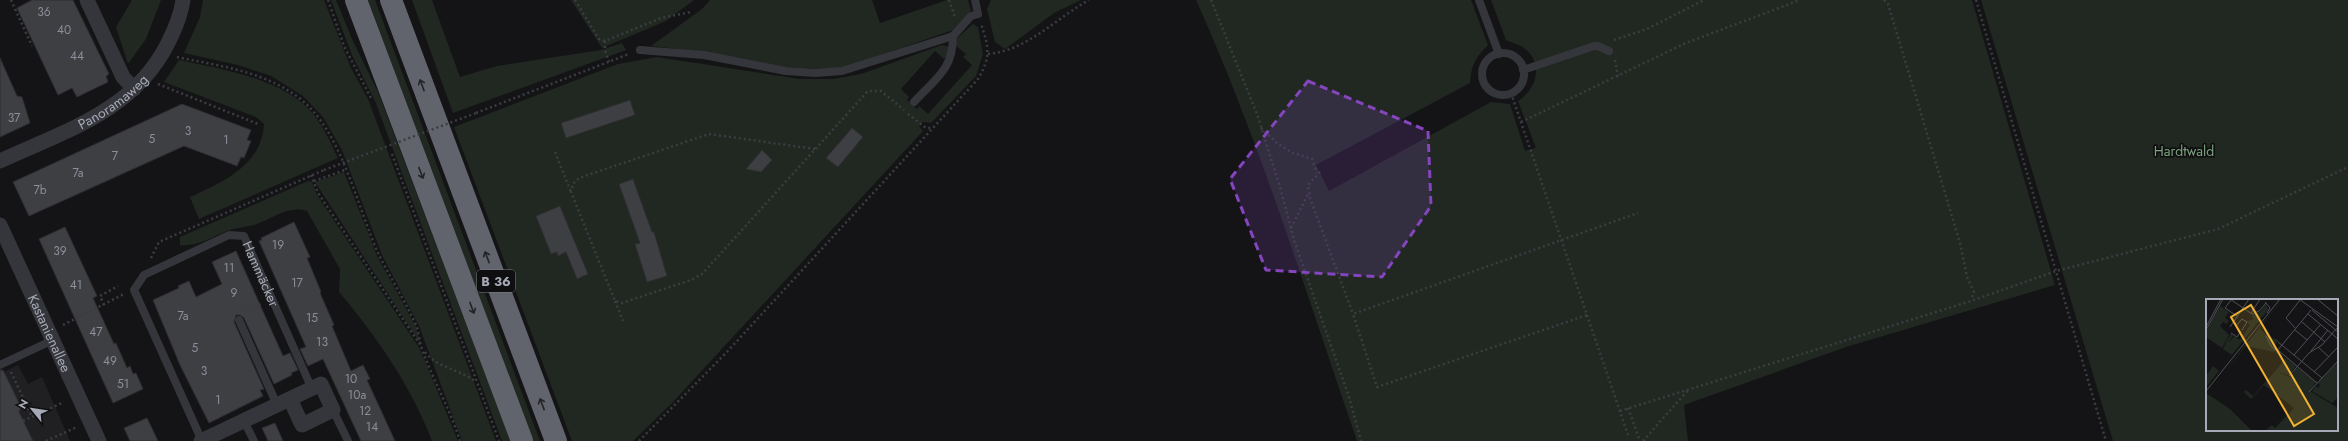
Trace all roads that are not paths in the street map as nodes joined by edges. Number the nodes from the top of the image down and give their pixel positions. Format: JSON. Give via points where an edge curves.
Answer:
{"nodes":[{"id":1,"x":87,"y":0,"type":"edge"},
{"id":2,"x":183,"y":0,"type":"edge"},
{"id":3,"x":356,"y":0,"type":"edge"},
{"id":4,"x":391,"y":0,"type":"edge"},
{"id":5,"x":975,"y":0,"type":"edge"},
{"id":6,"x":1479,"y":0,"type":"edge"},
{"id":7,"x":953,"y":36,"type":"junction"},
{"id":8,"x":640,"y":50,"type":"dead end"},
{"id":9,"x":1609,"y":51,"type":"dead end"},
{"id":10,"x":1499,"y":54,"type":"junction"},
{"id":11,"x":1523,"y":70,"type":"junction"},
{"id":12,"x":139,"y":84,"type":"junction"},
{"id":13,"x":914,"y":102,"type":"road end"},
{"id":14,"x":0,"y":161,"type":"edge"},
{"id":15,"x":0,"y":225,"type":"edge"},
{"id":16,"x":239,"y":320,"type":"road end"},
{"id":17,"x":51,"y":336,"type":"junction"},
{"id":18,"x":0,"y":365,"type":"edge"},
{"id":19,"x":312,"y":389,"type":"junction"},
{"id":20,"x":284,"y":402,"type":"junction"},
{"id":21,"x":334,"y":410,"type":"junction"},
{"id":22,"x":244,"y":421,"type":"junction"},
{"id":23,"x":208,"y":439,"type":"edge"},
{"id":24,"x":99,"y":441,"type":"edge"},
{"id":25,"x":254,"y":441,"type":"edge"},
{"id":26,"x":348,"y":441,"type":"edge"},
{"id":27,"x":522,"y":441,"type":"edge"},
{"id":28,"x":556,"y":441,"type":"edge"}],
"edges":[{"from":1,"to":12,"type":"street","via":[[123,77]]},
{"from":2,"to":12,"type":"street","name":"Panoramaweg","via":[[175,29],[163,52]]},
{"from":3,"to":27,"type":"highway","number":"B 36","one_way":true},
{"from":28,"to":4,"type":"highway","number":"B 36","one_way":true},
{"from":5,"to":7,"type":"lane","via":[[978,14],[971,16]]},
{"from":6,"to":10,"type":"lane"},
{"from":7,"to":8,"type":"lane","via":[[842,71],[815,73],[786,71],[704,55]]},
{"from":7,"to":13,"type":"lane","via":[[953,53],[949,64]]},
{"from":9,"to":11,"type":"lane","via":[[1598,46],[1586,47]]},
{"from":10,"to":11,"type":"lane","via":[[1515,58]]},
{"from":10,"to":11,"type":"lane","via":[[1486,61],[1482,73],[1484,85],[1492,92],[1500,95],[1512,93],[1521,84]]},
{"from":12,"to":14,"type":"street","name":"Panoramaweg","via":[[101,114]]},
{"from":15,"to":17,"type":"street","name":"Kastanienallee"},
{"from":16,"to":20,"type":"lane"},
{"from":17,"to":18,"type":"lane"},
{"from":17,"to":24,"type":"street","name":"Kastanienallee"},
{"from":19,"to":20,"type":"street"},
{"from":19,"to":21,"type":"street","via":[[321,384]]},
{"from":19,"to":23,"type":"lane","name":"Hammäcker","via":[[244,236],[230,235],[144,275],[134,290]]},
{"from":20,"to":21,"type":"street","via":[[302,425]]},
{"from":20,"to":22,"type":"street"},
{"from":21,"to":26,"type":"lane"},
{"from":22,"to":23,"type":"street"},
{"from":22,"to":25,"type":"lane"}]}
